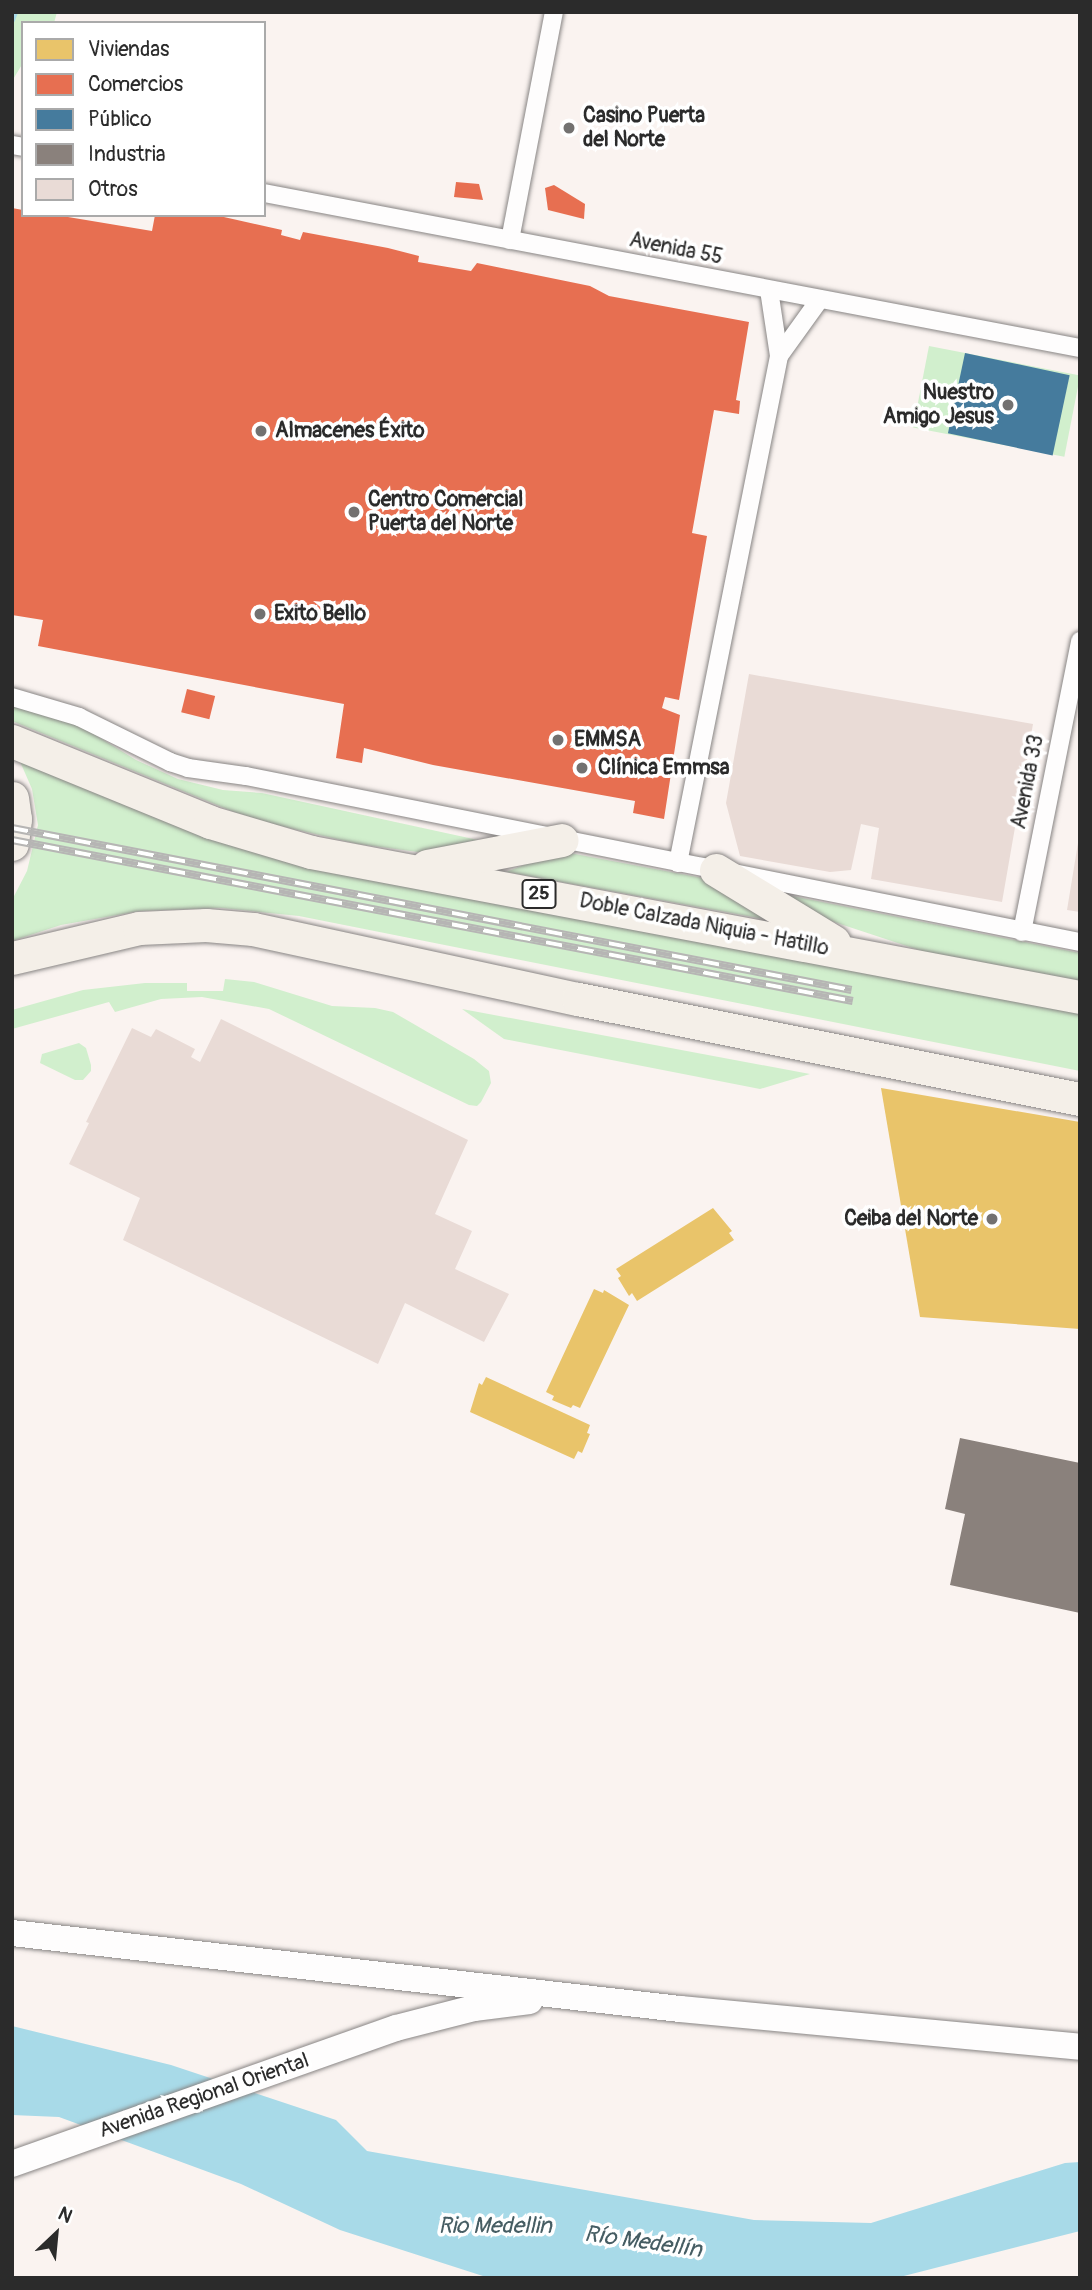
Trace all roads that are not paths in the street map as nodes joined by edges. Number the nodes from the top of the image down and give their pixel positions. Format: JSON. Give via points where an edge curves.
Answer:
{"nodes":[{"id":1,"x":554,"y":12,"type":"edge"},
{"id":2,"x":266,"y":193,"type":"edge"},
{"id":3,"x":510,"y":240,"type":"junction"},
{"id":4,"x":769,"y":290,"type":"junction"},
{"id":5,"x":820,"y":299,"type":"junction"},
{"id":6,"x":1080,"y":348,"type":"edge"},
{"id":7,"x":779,"y":356,"type":"junction"},
{"id":8,"x":1080,"y":641,"type":"edge"},
{"id":9,"x":12,"y":697,"type":"edge"},
{"id":10,"x":12,"y":741,"type":"edge"},
{"id":11,"x":12,"y":798,"type":"edge"},
{"id":12,"x":562,"y":840,"type":"junction"},
{"id":13,"x":12,"y":844,"type":"edge"},
{"id":14,"x":678,"y":863,"type":"junction"},
{"id":15,"x":408,"y":870,"type":"junction"},
{"id":16,"x":716,"y":870,"type":"junction"},
{"id":17,"x":1022,"y":932,"type":"junction"},
{"id":18,"x":1080,"y":942,"type":"edge"},
{"id":19,"x":850,"y":952,"type":"junction"},
{"id":20,"x":12,"y":958,"type":"edge"},
{"id":21,"x":1080,"y":997,"type":"edge"},
{"id":22,"x":1080,"y":1099,"type":"edge"},
{"id":23,"x":12,"y":1933,"type":"edge"},
{"id":24,"x":569,"y":1995,"type":"junction"},
{"id":25,"x":1080,"y":2047,"type":"edge"},
{"id":26,"x":12,"y":2164,"type":"edge"}],
"edges":[{"from":1,"to":3,"type":"street"},
{"from":2,"to":3,"type":"street","name":"Avenida 55"},
{"from":3,"to":4,"type":"street","name":"Avenida 55"},
{"from":4,"to":5,"type":"street","name":"Avenida 55"},
{"from":4,"to":7,"type":"street"},
{"from":5,"to":6,"type":"street","name":"Avenida 55"},
{"from":5,"to":7,"type":"street"},
{"from":7,"to":14,"type":"street"},
{"from":8,"to":17,"type":"street","name":"Avenida 33"},
{"from":9,"to":12,"type":"street","via":[[79,717],[188,768]]},
{"from":10,"to":15,"type":"highway","name":"Doble Calzada Niquia - Hatillo","number":"25","via":[[210,822],[263,839]]},
{"from":11,"to":13,"type":"highway"},
{"from":12,"to":14,"type":"street"},
{"from":12,"to":15,"type":"highway"},
{"from":14,"to":16,"type":"street"},
{"from":15,"to":19,"type":"highway","name":"Doble Calzada Niquia - Hatillo","number":"25"},
{"from":16,"to":17,"type":"street"},
{"from":16,"to":19,"type":"highway"},
{"from":17,"to":18,"type":"street"},
{"from":19,"to":21,"type":"highway","name":"Doble Calzada Niquia - Hatillo","number":"25"},
{"from":20,"to":22,"type":"highway","via":[[139,928],[206,925],[253,929]]},
{"from":23,"to":24,"type":"main road"},
{"from":24,"to":25,"type":"main road"},
{"from":24,"to":26,"type":"main road","name":"Avenida Regional Oriental","via":[[474,2008],[396,2028]]}]}
